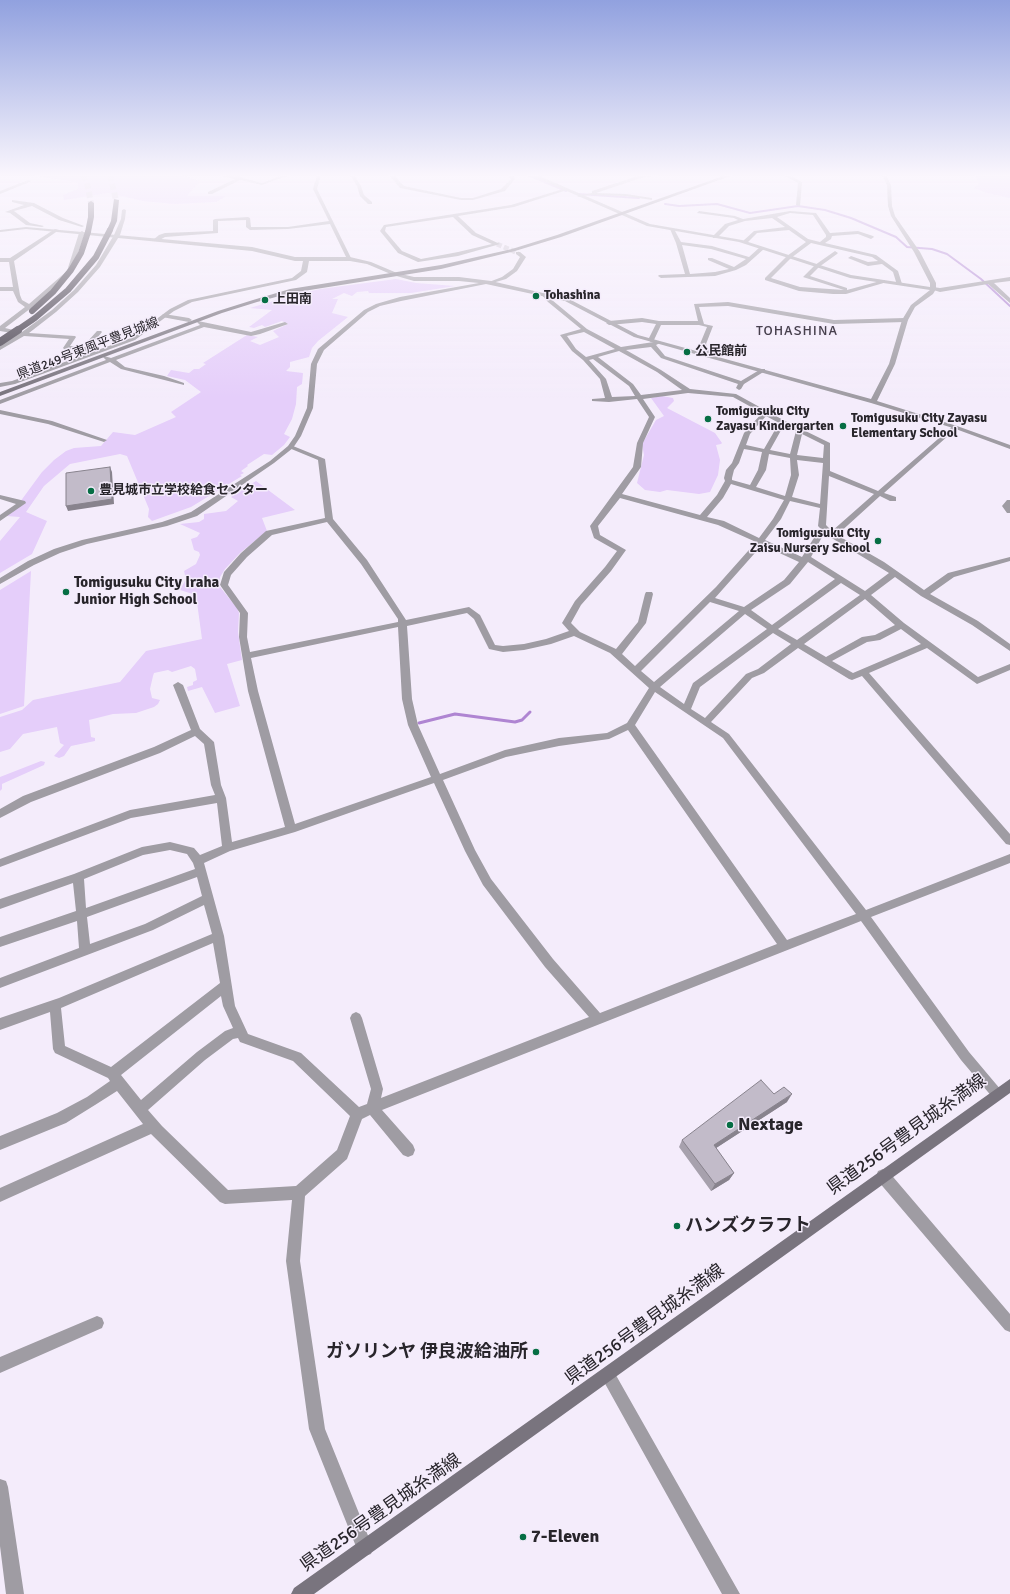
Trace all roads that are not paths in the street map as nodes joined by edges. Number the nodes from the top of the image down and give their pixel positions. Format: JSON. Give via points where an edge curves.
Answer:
{"nodes":[{"id":1,"x":27,"y":249,"type":"edge"},
{"id":2,"x":78,"y":249,"type":"edge"},
{"id":3,"x":82,"y":249,"type":"edge"},
{"id":4,"x":100,"y":249,"type":"edge"},
{"id":5,"x":109,"y":249,"type":"edge"},
{"id":6,"x":253,"y":249,"type":"edge"},
{"id":7,"x":345,"y":249,"type":"edge"},
{"id":8,"x":398,"y":249,"type":"edge"},
{"id":9,"x":473,"y":249,"type":"edge"},
{"id":10,"x":499,"y":249,"type":"tunnel mouth"},
{"id":11,"x":515,"y":249,"type":"edge"},
{"id":12,"x":681,"y":249,"type":"edge"},
{"id":13,"x":719,"y":249,"type":"edge"},
{"id":14,"x":760,"y":249,"type":"edge"},
{"id":15,"x":766,"y":249,"type":"edge"},
{"id":16,"x":799,"y":249,"type":"edge"},
{"id":17,"x":847,"y":249,"type":"edge"},
{"id":18,"x":915,"y":249,"type":"edge"},
{"id":19,"x":518,"y":253,"type":"dead end"},
{"id":20,"x":834,"y":253,"type":"dead end"},
{"id":21,"x":789,"y":257,"type":"junction"},
{"id":22,"x":851,"y":258,"type":"dead end"},
{"id":23,"x":350,"y":259,"type":"junction"},
{"id":24,"x":750,"y":259,"type":"junction"},
{"id":25,"x":0,"y":260,"type":"edge"},
{"id":26,"x":11,"y":260,"type":"junction"},
{"id":27,"x":306,"y":260,"type":"junction"},
{"id":28,"x":710,"y":260,"type":"dead end"},
{"id":29,"x":884,"y":262,"type":"junction"},
{"id":30,"x":817,"y":266,"type":"junction"},
{"id":31,"x":734,"y":269,"type":"junction"},
{"id":32,"x":423,"y":270,"type":"junction"},
{"id":33,"x":388,"y":271,"type":"junction"},
{"id":34,"x":395,"y":274,"type":"junction"},
{"id":35,"x":661,"y":276,"type":"dead end"},
{"id":36,"x":688,"y":276,"type":"junction"},
{"id":37,"x":1010,"y":279,"type":"edge"},
{"id":38,"x":434,"y":280,"type":"junction"},
{"id":39,"x":884,"y":282,"type":"junction"},
{"id":40,"x":989,"y":282,"type":"junction"},
{"id":41,"x":491,"y":283,"type":"junction"},
{"id":42,"x":899,"y":284,"type":"junction"},
{"id":43,"x":16,"y":289,"type":"junction"},
{"id":44,"x":933,"y":289,"type":"junction"},
{"id":45,"x":0,"y":290,"type":"edge"},
{"id":46,"x":852,"y":291,"type":"junction"},
{"id":47,"x":544,"y":294,"type":"junction"},
{"id":48,"x":1010,"y":301,"type":"edge"},
{"id":49,"x":29,"y":307,"type":"junction"},
{"id":50,"x":164,"y":316,"type":"junction"},
{"id":51,"x":197,"y":320,"type":"junction"},
{"id":52,"x":905,"y":320,"type":"junction"},
{"id":53,"x":187,"y":323,"type":"junction"},
{"id":54,"x":609,"y":323,"type":"junction"},
{"id":55,"x":659,"y":323,"type":"junction"},
{"id":56,"x":701,"y":323,"type":"junction"},
{"id":57,"x":285,"y":324,"type":"dead end"},
{"id":58,"x":204,"y":325,"type":"junction"},
{"id":59,"x":0,"y":329,"type":"edge"},
{"id":60,"x":586,"y":330,"type":"junction"},
{"id":61,"x":99,"y":332,"type":"dead end"},
{"id":62,"x":23,"y":334,"type":"junction"},
{"id":63,"x":0,"y":342,"type":"edge"},
{"id":64,"x":654,"y":342,"type":"junction"},
{"id":65,"x":0,"y":348,"type":"edge"},
{"id":66,"x":87,"y":349,"type":"junction"},
{"id":67,"x":621,"y":350,"type":"junction"},
{"id":68,"x":94,"y":353,"type":"junction"},
{"id":69,"x":707,"y":354,"type":"junction"},
{"id":70,"x":103,"y":355,"type":"junction"},
{"id":71,"x":594,"y":356,"type":"junction"},
{"id":72,"x":110,"y":359,"type":"junction"},
{"id":73,"x":585,"y":360,"type":"junction"},
{"id":74,"x":763,"y":370,"type":"junction"},
{"id":75,"x":182,"y":384,"type":"dead end"},
{"id":76,"x":742,"y":384,"type":"junction"},
{"id":77,"x":0,"y":385,"type":"edge"},
{"id":78,"x":688,"y":390,"type":"junction"},
{"id":79,"x":0,"y":394,"type":"edge"},
{"id":80,"x":734,"y":394,"type":"junction"},
{"id":81,"x":639,"y":397,"type":"junction"},
{"id":82,"x":594,"y":400,"type":"dead end"},
{"id":83,"x":609,"y":400,"type":"junction"},
{"id":84,"x":0,"y":402,"type":"edge"},
{"id":85,"x":873,"y":402,"type":"junction"},
{"id":86,"x":0,"y":412,"type":"edge"},
{"id":87,"x":766,"y":412,"type":"junction"},
{"id":88,"x":782,"y":422,"type":"junction"},
{"id":89,"x":955,"y":427,"type":"junction"},
{"id":90,"x":800,"y":429,"type":"junction"},
{"id":91,"x":104,"y":440,"type":"dead end"},
{"id":92,"x":742,"y":446,"type":"junction"},
{"id":93,"x":291,"y":447,"type":"junction"},
{"id":94,"x":1010,"y":447,"type":"edge"},
{"id":95,"x":766,"y":451,"type":"junction"},
{"id":96,"x":793,"y":457,"type":"junction"},
{"id":97,"x":827,"y":461,"type":"junction"},
{"id":98,"x":826,"y":472,"type":"junction"},
{"id":99,"x":729,"y":481,"type":"junction"},
{"id":100,"x":752,"y":488,"type":"junction"},
{"id":101,"x":880,"y":493,"type":"junction"},
{"id":102,"x":618,"y":495,"type":"junction"},
{"id":103,"x":0,"y":497,"type":"edge"},
{"id":104,"x":788,"y":499,"type":"junction"},
{"id":105,"x":893,"y":499,"type":"dead end"},
{"id":106,"x":1010,"y":502,"type":"edge"},
{"id":107,"x":823,"y":507,"type":"junction"},
{"id":108,"x":1010,"y":511,"type":"edge"},
{"id":109,"x":702,"y":518,"type":"junction"},
{"id":110,"x":0,"y":519,"type":"edge"},
{"id":111,"x":329,"y":519,"type":"junction"},
{"id":112,"x":832,"y":535,"type":"junction"},
{"id":113,"x":760,"y":542,"type":"junction"},
{"id":114,"x":805,"y":559,"type":"junction"},
{"id":115,"x":1010,"y":559,"type":"edge"},
{"id":116,"x":895,"y":574,"type":"junction"},
{"id":117,"x":841,"y":579,"type":"junction"},
{"id":118,"x":0,"y":581,"type":"edge"},
{"id":119,"x":649,"y":594,"type":"dead end"},
{"id":120,"x":924,"y":594,"type":"junction"},
{"id":121,"x":866,"y":595,"type":"junction"},
{"id":122,"x":709,"y":599,"type":"junction"},
{"id":123,"x":745,"y":610,"type":"junction"},
{"id":124,"x":402,"y":624,"type":"junction"},
{"id":125,"x":901,"y":625,"type":"junction"},
{"id":126,"x":772,"y":629,"type":"junction"},
{"id":127,"x":575,"y":632,"type":"junction"},
{"id":128,"x":928,"y":644,"type":"junction"},
{"id":129,"x":798,"y":645,"type":"junction"},
{"id":130,"x":1010,"y":648,"type":"edge"},
{"id":131,"x":616,"y":654,"type":"junction"},
{"id":132,"x":247,"y":656,"type":"junction"},
{"id":133,"x":826,"y":661,"type":"junction"},
{"id":134,"x":1010,"y":667,"type":"edge"},
{"id":135,"x":636,"y":671,"type":"junction"},
{"id":136,"x":863,"y":672,"type":"junction"},
{"id":137,"x":178,"y":685,"type":"dead end"},
{"id":138,"x":654,"y":687,"type":"junction"},
{"id":139,"x":686,"y":710,"type":"junction"},
{"id":140,"x":705,"y":723,"type":"junction"},
{"id":141,"x":630,"y":725,"type":"junction"},
{"id":142,"x":196,"y":730,"type":"junction"},
{"id":143,"x":436,"y":779,"type":"junction"},
{"id":144,"x":221,"y":798,"type":"junction"},
{"id":145,"x":0,"y":814,"type":"edge"},
{"id":146,"x":291,"y":829,"type":"junction"},
{"id":147,"x":1010,"y":841,"type":"edge"},
{"id":148,"x":227,"y":848,"type":"junction"},
{"id":149,"x":1010,"y":858,"type":"edge"},
{"id":150,"x":0,"y":862,"type":"edge"},
{"id":151,"x":199,"y":866,"type":"junction"},
{"id":152,"x":0,"y":869,"type":"edge"},
{"id":153,"x":78,"y":877,"type":"junction"},
{"id":154,"x":208,"y":898,"type":"junction"},
{"id":155,"x":0,"y":904,"type":"edge"},
{"id":156,"x":81,"y":914,"type":"junction"},
{"id":157,"x":864,"y":916,"type":"junction"},
{"id":158,"x":218,"y":936,"type":"junction"},
{"id":159,"x":0,"y":942,"type":"edge"},
{"id":160,"x":785,"y":947,"type":"junction"},
{"id":161,"x":85,"y":952,"type":"junction"},
{"id":162,"x":0,"y":983,"type":"edge"},
{"id":163,"x":226,"y":986,"type":"junction"},
{"id":164,"x":55,"y":1006,"type":"junction"},
{"id":165,"x":356,"y":1018,"type":"dead end"},
{"id":166,"x":599,"y":1020,"type":"junction"},
{"id":167,"x":0,"y":1024,"type":"edge"},
{"id":168,"x":241,"y":1031,"type":"junction"},
{"id":169,"x":116,"y":1078,"type":"junction"},
{"id":170,"x":1010,"y":1085,"type":"edge"},
{"id":171,"x":997,"y":1094,"type":"junction"},
{"id":172,"x":372,"y":1108,"type":"junction"},
{"id":173,"x":140,"y":1109,"type":"junction"},
{"id":174,"x":357,"y":1114,"type":"junction"},
{"id":175,"x":154,"y":1126,"type":"junction"},
{"id":176,"x":0,"y":1143,"type":"edge"},
{"id":177,"x":408,"y":1150,"type":"dead end"},
{"id":178,"x":884,"y":1176,"type":"junction"},
{"id":179,"x":299,"y":1192,"type":"junction"},
{"id":180,"x":0,"y":1195,"type":"edge"},
{"id":181,"x":97,"y":1323,"type":"dead end"},
{"id":182,"x":1010,"y":1325,"type":"edge"},
{"id":183,"x":0,"y":1365,"type":"edge"},
{"id":184,"x":608,"y":1375,"type":"junction"},
{"id":185,"x":0,"y":1487,"type":"edge"},
{"id":186,"x":365,"y":1548,"type":"junction"},
{"id":187,"x":15,"y":1594,"type":"edge"},
{"id":188,"x":300,"y":1594,"type":"edge"},
{"id":189,"x":731,"y":1594,"type":"edge"}],
"edges":[{"from":1,"to":26,"type":"street"},
{"from":2,"to":49,"type":"street","via":[[69,271]]},
{"from":3,"to":59,"type":"highway","bridge":true,"via":[[62,283],[30,313]]},
{"from":4,"to":63,"type":"highway","bridge":true,"via":[[68,290],[35,318]]},
{"from":5,"to":62,"type":"street","via":[[76,291]]},
{"from":6,"to":27,"type":"street","via":[[280,257]]},
{"from":7,"to":23,"type":"street"},
{"from":8,"to":9,"type":"street","via":[[420,261]]},
{"from":10,"to":33,"type":"main road","name":"県道249号東風平豊見城線"},
{"from":11,"to":32,"type":"main road","name":"県道249号東風平豊見城線"},
{"from":12,"to":36,"type":"street"},
{"from":13,"to":24,"type":"street"},
{"from":14,"to":24,"type":"street"},
{"from":15,"to":21,"type":"street"},
{"from":16,"to":21,"type":"street"},
{"from":17,"to":29,"type":"street","via":[[874,256]]},
{"from":18,"to":44,"type":"street","via":[[933,283]]},
{"from":19,"to":41,"type":"street","via":[[523,257],[515,270]]},
{"from":20,"to":30,"type":"street"},
{"from":21,"to":30,"type":"street"},
{"from":21,"to":46,"type":"street","via":[[767,279],[800,289]]},
{"from":22,"to":29,"type":"street","via":[[868,264]]},
{"from":23,"to":27,"type":"street"},
{"from":23,"to":33,"type":"street"},
{"from":24,"to":31,"type":"street"},
{"from":25,"to":26,"type":"street"},
{"from":26,"to":43,"type":"street"},
{"from":27,"to":50,"type":"street","via":[[304,272],[294,279],[190,302]]},
{"from":28,"to":31,"type":"street"},
{"from":29,"to":42,"type":"street","via":[[896,272]]},
{"from":30,"to":39,"type":"street","via":[[850,276]]},
{"from":30,"to":46,"type":"street","via":[[806,277]]},
{"from":31,"to":36,"type":"street","via":[[715,274]]},
{"from":32,"to":34,"type":"main road","name":"県道249号東風平豊見城線"},
{"from":32,"to":38,"type":"street","via":[[419,273],[420,276]]},
{"from":33,"to":34,"type":"street"},
{"from":33,"to":53,"type":"main road","name":"県道249号東風平豊見城線","via":[[272,292],[222,307]]},
{"from":34,"to":38,"type":"street","via":[[414,279]]},
{"from":34,"to":51,"type":"main road","name":"県道249号東風平豊見城線","via":[[290,291]]},
{"from":35,"to":36,"type":"street"},
{"from":37,"to":40,"type":"street"},
{"from":38,"to":41,"type":"street","via":[[459,279]]},
{"from":39,"to":42,"type":"street"},
{"from":39,"to":46,"type":"street"},
{"from":40,"to":44,"type":"street"},
{"from":40,"to":48,"type":"street"},
{"from":41,"to":47,"type":"street"},
{"from":41,"to":93,"type":"street","via":[[378,305],[342,330],[321,349],[314,364],[310,408]]},
{"from":42,"to":44,"type":"street"},
{"from":43,"to":45,"type":"street"},
{"from":43,"to":49,"type":"street","via":[[20,301]]},
{"from":44,"to":52,"type":"street","via":[[913,306]]},
{"from":47,"to":54,"type":"street","via":[[567,300]]},
{"from":47,"to":60,"type":"street","via":[[550,302]]},
{"from":49,"to":59,"type":"street"},
{"from":50,"to":53,"type":"street"},
{"from":50,"to":68,"type":"street","via":[[133,338]]},
{"from":51,"to":53,"type":"main road","name":"県道249号東風平豊見城線"},
{"from":51,"to":58,"type":"street"},
{"from":52,"to":56,"type":"street","via":[[834,322],[728,304],[696,304]]},
{"from":52,"to":85,"type":"street","via":[[892,364]]},
{"from":53,"to":70,"type":"main road","name":"県道249号東風平豊見城線"},
{"from":54,"to":55,"type":"street","via":[[642,320]]},
{"from":54,"to":64,"type":"street"},
{"from":55,"to":56,"type":"street"},
{"from":55,"to":64,"type":"street"},
{"from":56,"to":69,"type":"street","via":[[710,326],[703,344]]},
{"from":57,"to":58,"type":"street","via":[[251,334]]},
{"from":58,"to":72,"type":"street"},
{"from":59,"to":62,"type":"street"},
{"from":60,"to":67,"type":"street"},
{"from":60,"to":73,"type":"street","via":[[563,335]]},
{"from":61,"to":66,"type":"street"},
{"from":62,"to":65,"type":"street"},
{"from":62,"to":66,"type":"street","via":[[73,337],[66,348]]},
{"from":64,"to":67,"type":"street"},
{"from":64,"to":69,"type":"street"},
{"from":64,"to":76,"type":"street","via":[[663,357]]},
{"from":66,"to":68,"type":"street"},
{"from":67,"to":71,"type":"street"},
{"from":67,"to":78,"type":"street"},
{"from":68,"to":77,"type":"street","via":[[13,383]]},
{"from":69,"to":74,"type":"street"},
{"from":70,"to":72,"type":"street"},
{"from":70,"to":79,"type":"main road","name":"県道249号東風平豊見城線"},
{"from":71,"to":73,"type":"street"},
{"from":71,"to":81,"type":"street","via":[[631,385]]},
{"from":72,"to":75,"type":"street","via":[[123,368]]},
{"from":72,"to":84,"type":"street"},
{"from":73,"to":83,"type":"street","via":[[603,379]]},
{"from":74,"to":76,"type":"street"},
{"from":74,"to":85,"type":"street"},
{"from":76,"to":80,"type":"street"},
{"from":78,"to":80,"type":"street"},
{"from":78,"to":81,"type":"street"},
{"from":80,"to":87,"type":"street"},
{"from":81,"to":83,"type":"street"},
{"from":81,"to":102,"type":"street","via":[[652,417],[640,444],[638,467]]},
{"from":82,"to":83,"type":"street"},
{"from":85,"to":89,"type":"street"},
{"from":86,"to":91,"type":"street","via":[[50,422]]},
{"from":87,"to":88,"type":"street"},
{"from":87,"to":92,"type":"street","via":[[748,433]]},
{"from":88,"to":90,"type":"street"},
{"from":88,"to":95,"type":"street"},
{"from":89,"to":94,"type":"street"},
{"from":89,"to":101,"type":"street"},
{"from":90,"to":96,"type":"street"},
{"from":90,"to":97,"type":"street","via":[[828,444]]},
{"from":92,"to":95,"type":"street"},
{"from":92,"to":99,"type":"street","via":[[730,470]]},
{"from":93,"to":111,"type":"street","via":[[321,459]]},
{"from":93,"to":118,"type":"street","via":[[194,514],[57,551]]},
{"from":95,"to":96,"type":"street"},
{"from":95,"to":100,"type":"street","via":[[762,470]]},
{"from":96,"to":97,"type":"street"},
{"from":96,"to":104,"type":"street","via":[[795,475]]},
{"from":97,"to":98,"type":"street"},
{"from":98,"to":101,"type":"street"},
{"from":98,"to":107,"type":"street"},
{"from":99,"to":100,"type":"street"},
{"from":99,"to":109,"type":"street"},
{"from":100,"to":104,"type":"street"},
{"from":101,"to":105,"type":"street"},
{"from":101,"to":112,"type":"street"},
{"from":102,"to":109,"type":"street"},
{"from":102,"to":127,"type":"street","via":[[594,526],[596,536],[622,550],[608,570],[578,603],[566,623]]},
{"from":103,"to":110,"type":"street","via":[[22,504]]},
{"from":104,"to":107,"type":"street"},
{"from":104,"to":113,"type":"street"},
{"from":106,"to":108,"type":"street","via":[[1006,506]]},
{"from":107,"to":112,"type":"street","via":[[822,526]]},
{"from":109,"to":113,"type":"street","via":[[721,523]]},
{"from":111,"to":124,"type":"street","via":[[364,562],[402,619]]},
{"from":111,"to":132,"type":"street","via":[[269,533],[227,574],[224,585],[244,613],[243,637]]},
{"from":112,"to":114,"type":"street","via":[[820,535]]},
{"from":112,"to":116,"type":"street"},
{"from":113,"to":114,"type":"street"},
{"from":113,"to":122,"type":"street"},
{"from":114,"to":117,"type":"street"},
{"from":114,"to":123,"type":"street","via":[[787,582]]},
{"from":115,"to":120,"type":"street","via":[[951,575]]},
{"from":116,"to":120,"type":"street"},
{"from":116,"to":121,"type":"street"},
{"from":117,"to":121,"type":"street"},
{"from":117,"to":126,"type":"street"},
{"from":119,"to":131,"type":"street","via":[[642,623]]},
{"from":120,"to":130,"type":"street","via":[[975,623]]},
{"from":121,"to":125,"type":"street"},
{"from":121,"to":129,"type":"street"},
{"from":122,"to":123,"type":"street"},
{"from":122,"to":135,"type":"street"},
{"from":123,"to":126,"type":"street"},
{"from":123,"to":138,"type":"street"},
{"from":124,"to":127,"type":"street","via":[[470,610],[477,617],[492,647],[503,650],[548,642]]},
{"from":124,"to":132,"type":"street"},
{"from":124,"to":143,"type":"street","via":[[407,698],[413,725]]},
{"from":125,"to":128,"type":"street"},
{"from":125,"to":133,"type":"street","via":[[877,638],[865,639]]},
{"from":126,"to":129,"type":"street"},
{"from":126,"to":139,"type":"street","via":[[696,685]]},
{"from":127,"to":131,"type":"street"},
{"from":128,"to":134,"type":"street","via":[[977,681]]},
{"from":128,"to":136,"type":"street"},
{"from":129,"to":133,"type":"street"},
{"from":129,"to":140,"type":"street","via":[[761,671],[749,676]]},
{"from":131,"to":135,"type":"street"},
{"from":132,"to":146,"type":"street","via":[[253,691]]},
{"from":133,"to":136,"type":"street","via":[[852,677]]},
{"from":135,"to":138,"type":"street"},
{"from":136,"to":147,"type":"street"},
{"from":137,"to":142,"type":"street"},
{"from":138,"to":139,"type":"street"},
{"from":138,"to":141,"type":"street"},
{"from":139,"to":140,"type":"street"},
{"from":140,"to":157,"type":"street","via":[[726,736]]},
{"from":141,"to":143,"type":"street","via":[[609,736],[559,742],[505,754]]},
{"from":141,"to":160,"type":"street"},
{"from":142,"to":144,"type":"street","via":[[209,742],[216,785]]},
{"from":142,"to":145,"type":"street","via":[[157,750],[27,799]]},
{"from":143,"to":146,"type":"street"},
{"from":143,"to":166,"type":"street","via":[[487,882],[549,963]]},
{"from":144,"to":148,"type":"street"},
{"from":144,"to":150,"type":"street","via":[[130,814]]},
{"from":146,"to":148,"type":"street"},
{"from":148,"to":151,"type":"street"},
{"from":149,"to":157,"type":"street"},
{"from":150,"to":152,"type":"street"},
{"from":151,"to":153,"type":"street","via":[[190,851],[170,846],[142,851]]},
{"from":151,"to":154,"type":"street"},
{"from":151,"to":156,"type":"street","via":[[138,895]]},
{"from":153,"to":155,"type":"street"},
{"from":153,"to":156,"type":"street"},
{"from":154,"to":158,"type":"street"},
{"from":154,"to":161,"type":"street","via":[[149,927]]},
{"from":156,"to":159,"type":"street"},
{"from":156,"to":161,"type":"street"},
{"from":157,"to":160,"type":"street"},
{"from":157,"to":171,"type":"street","via":[[961,1050]]},
{"from":158,"to":163,"type":"street"},
{"from":158,"to":164,"type":"street"},
{"from":160,"to":166,"type":"street"},
{"from":161,"to":162,"type":"street"},
{"from":163,"to":168,"type":"street","via":[[229,1006]]},
{"from":163,"to":169,"type":"street"},
{"from":164,"to":167,"type":"street"},
{"from":164,"to":169,"type":"street","via":[[59,1049]]},
{"from":165,"to":172,"type":"street","via":[[377,1089]]},
{"from":166,"to":172,"type":"street"},
{"from":168,"to":173,"type":"street","via":[[229,1035]]},
{"from":168,"to":174,"type":"street","via":[[244,1038],[297,1057]]},
{"from":169,"to":173,"type":"street"},
{"from":169,"to":176,"type":"street","via":[[91,1101],[60,1118]]},
{"from":170,"to":171,"type":"main road","name":"県道256号豊見城糸満線"},
{"from":171,"to":178,"type":"main road","name":"県道256号豊見城糸満線"},
{"from":172,"to":174,"type":"street"},
{"from":172,"to":177,"type":"street"},
{"from":173,"to":175,"type":"street"},
{"from":174,"to":179,"type":"street","via":[[342,1154]]},
{"from":175,"to":179,"type":"street","via":[[225,1197]]},
{"from":175,"to":180,"type":"street"},
{"from":178,"to":182,"type":"street"},
{"from":178,"to":184,"type":"main road","name":"県道256号豊見城糸満線"},
{"from":179,"to":186,"type":"street","via":[[293,1261],[317,1429]]},
{"from":181,"to":183,"type":"street"},
{"from":184,"to":186,"type":"main road","name":"県道256号豊見城糸満線"},
{"from":184,"to":189,"type":"street"},
{"from":185,"to":187,"type":"street"},
{"from":186,"to":188,"type":"main road","name":"県道256号豊見城糸満線"}]}
